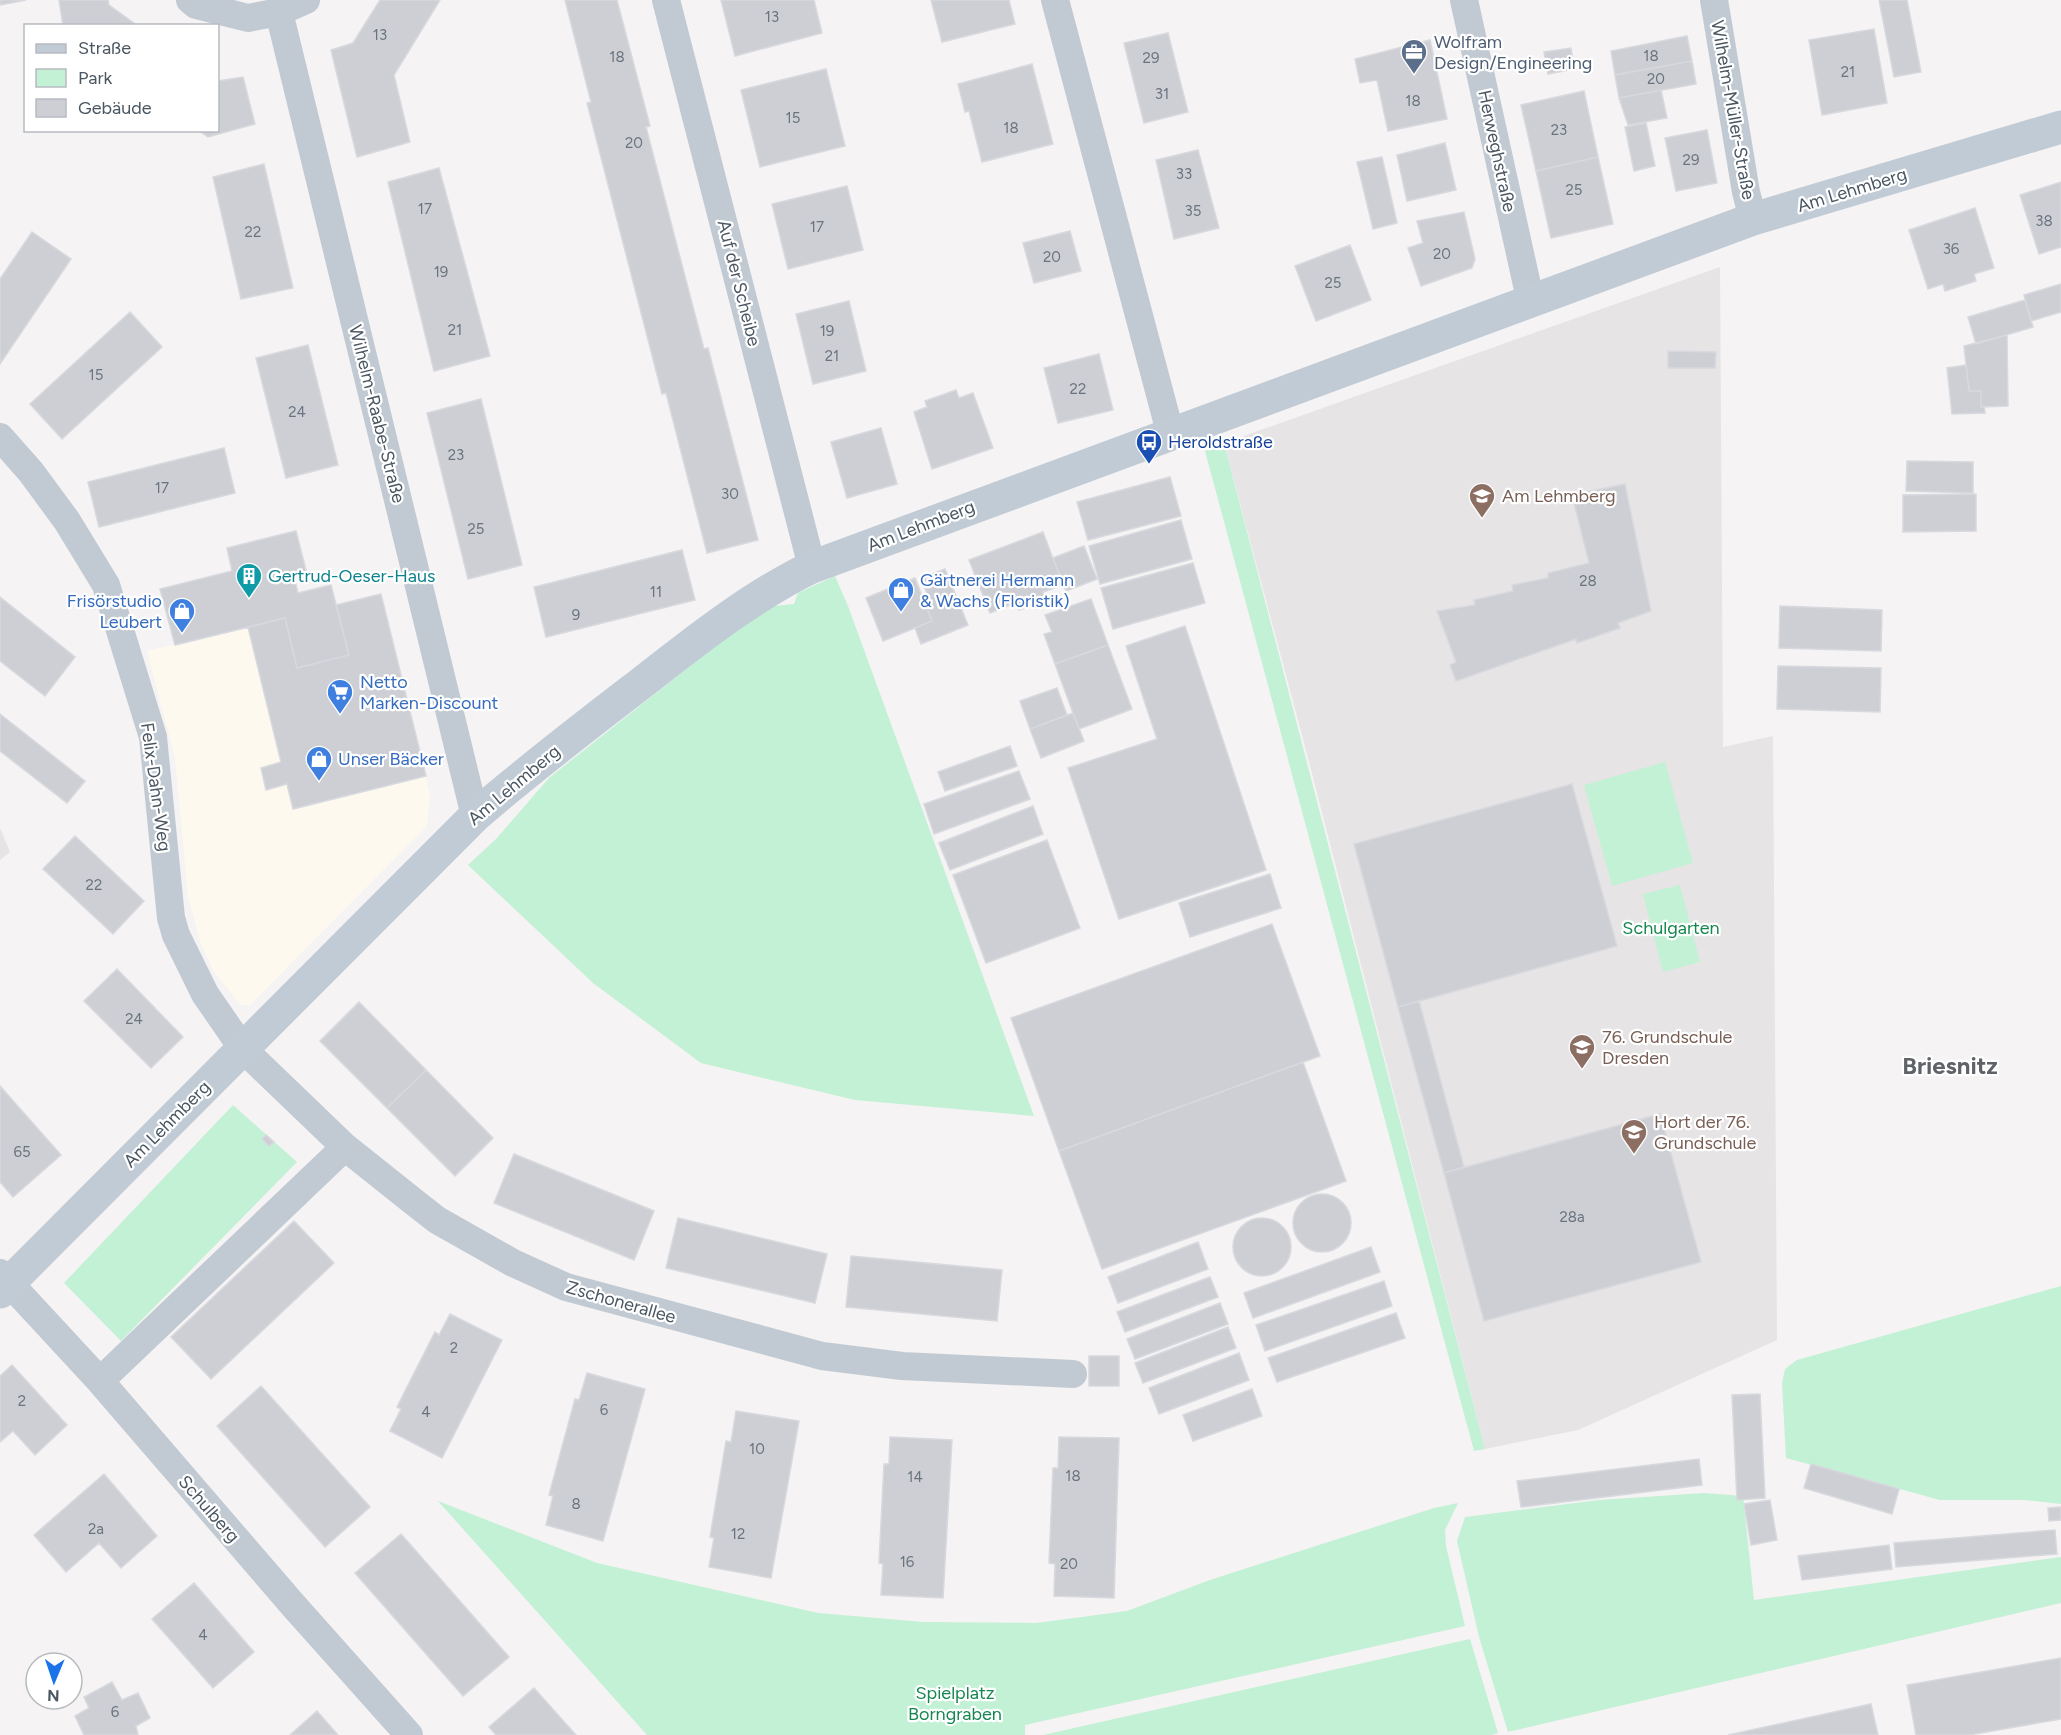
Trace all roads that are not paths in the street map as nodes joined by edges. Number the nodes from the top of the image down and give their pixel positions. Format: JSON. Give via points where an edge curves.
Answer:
{"nodes":[{"id":1,"x":190,"y":0,"type":"edge"},
{"id":2,"x":306,"y":0,"type":"edge"},
{"id":3,"x":666,"y":0,"type":"edge"},
{"id":4,"x":1055,"y":0,"type":"edge"},
{"id":5,"x":1464,"y":0,"type":"edge"},
{"id":6,"x":1714,"y":0,"type":"edge"},
{"id":7,"x":279,"y":12,"type":"junction"},
{"id":8,"x":2061,"y":127,"type":"edge"},
{"id":9,"x":1753,"y":219,"type":"junction"},
{"id":10,"x":1531,"y":303,"type":"junction"},
{"id":11,"x":1170,"y":432,"type":"junction"},
{"id":12,"x":0,"y":436,"type":"edge"},
{"id":13,"x":812,"y":567,"type":"junction"},
{"id":14,"x":475,"y":816,"type":"junction"},
{"id":15,"x":243,"y":1049,"type":"junction"},
{"id":16,"x":345,"y":1147,"type":"junction"},
{"id":17,"x":3,"y":1283,"type":"edge"},
{"id":18,"x":1073,"y":1374,"type":"dead end"},
{"id":19,"x":100,"y":1381,"type":"junction"},
{"id":20,"x":409,"y":1735,"type":"edge"}],
"edges":[{"from":1,"to":7,"type":"street","via":[[248,18]]},
{"from":2,"to":7,"type":"street"},
{"from":3,"to":13,"type":"street","name":"Auf der Scheibe"},
{"from":4,"to":11,"type":"street"},
{"from":5,"to":10,"type":"street","name":"Herweghstraße"},
{"from":6,"to":9,"type":"street","name":"Wilhelm-Müller-Straße"},
{"from":7,"to":14,"type":"street","name":"Wilhelm-Raabe-Straße"},
{"from":8,"to":9,"type":"street","name":"Am Lehmberg"},
{"from":9,"to":10,"type":"street","name":"Am Lehmberg"},
{"from":10,"to":11,"type":"street","name":"Am Lehmberg"},
{"from":11,"to":13,"type":"street","name":"Am Lehmberg"},
{"from":12,"to":15,"type":"street","name":"Felix-Dahn-Weg","via":[[68,521],[106,585],[153,737],[176,936],[205,994]]},
{"from":13,"to":14,"type":"street","name":"Am Lehmberg","via":[[782,581],[677,655]]},
{"from":14,"to":15,"type":"street","name":"Am Lehmberg"},
{"from":15,"to":16,"type":"street","name":"Zschonerallee"},
{"from":15,"to":17,"type":"street","name":"Am Lehmberg"},
{"from":16,"to":18,"type":"street","name":"Zschonerallee","via":[[437,1220],[513,1263],[566,1287],[822,1356],[902,1365]]},
{"from":16,"to":19,"type":"street"},
{"from":17,"to":19,"type":"street","name":"Schulberg"},
{"from":19,"to":20,"type":"street","name":"Schulberg"}]}
